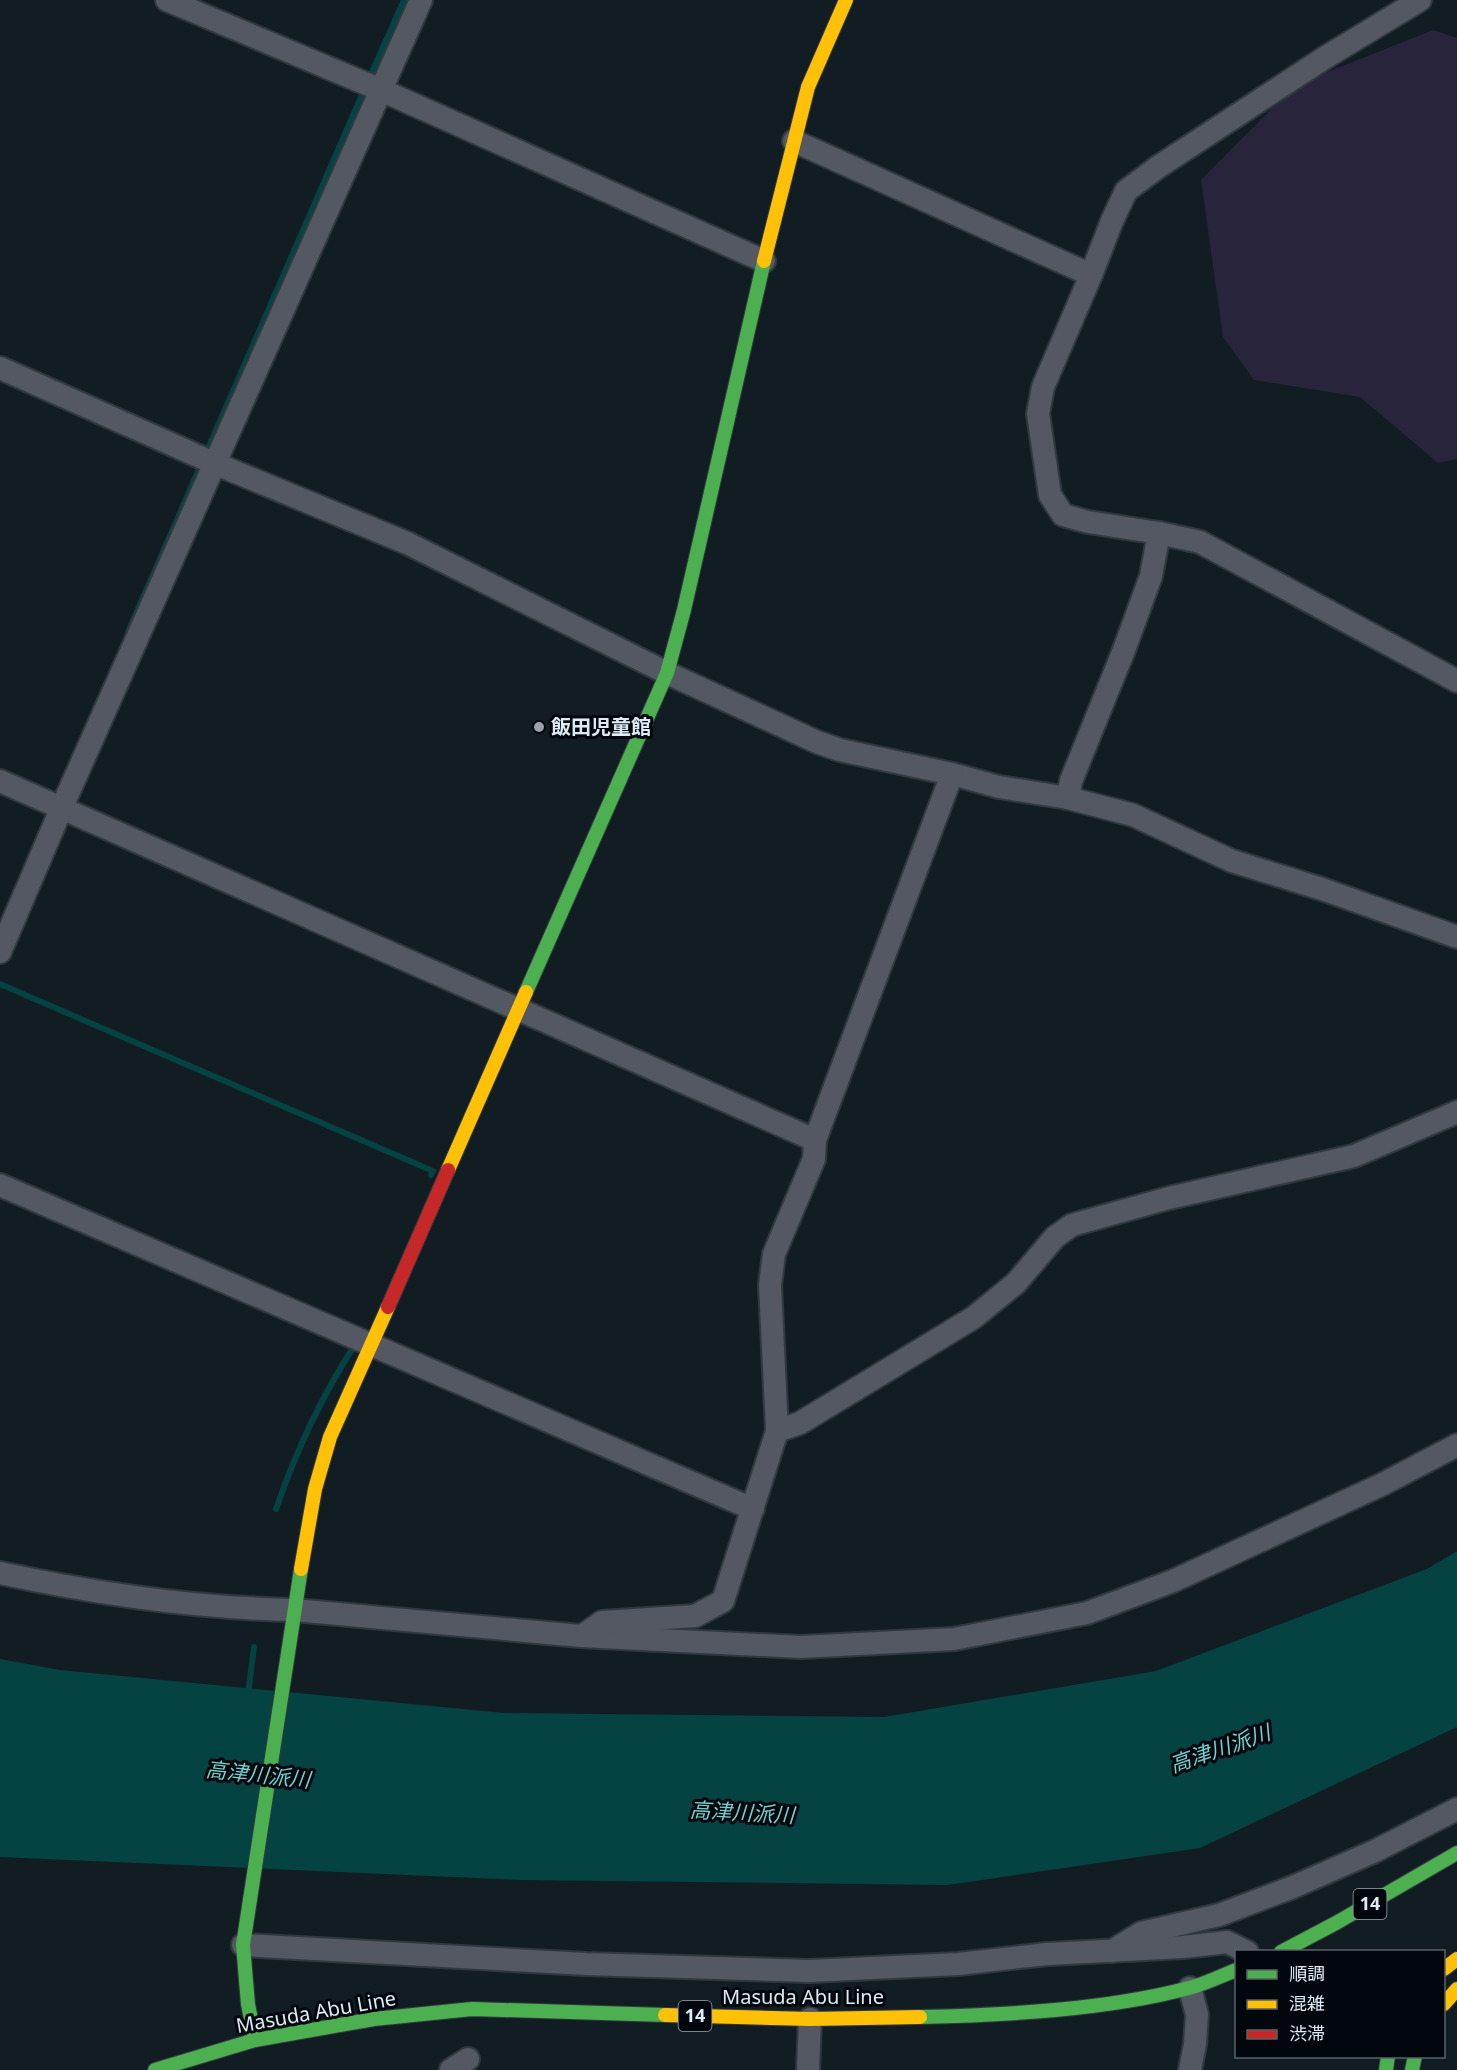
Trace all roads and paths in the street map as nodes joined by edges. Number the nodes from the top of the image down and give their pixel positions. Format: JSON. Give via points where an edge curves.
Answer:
{"nodes":[{"id":1,"x":167,"y":0,"type":"edge"},
{"id":2,"x":421,"y":0,"type":"edge"},
{"id":3,"x":846,"y":0,"type":"edge"},
{"id":4,"x":1420,"y":0,"type":"edge"},
{"id":5,"x":381,"y":90,"type":"junction"},
{"id":6,"x":794,"y":141,"type":"junction"},
{"id":7,"x":764,"y":261,"type":"junction"},
{"id":8,"x":1091,"y":275,"type":"junction"},
{"id":9,"x":0,"y":368,"type":"edge"},
{"id":10,"x":216,"y":464,"type":"junction"},
{"id":11,"x":1159,"y":533,"type":"junction"},
{"id":12,"x":667,"y":673,"type":"junction"},
{"id":13,"x":1457,"y":681,"type":"edge"},
{"id":14,"x":952,"y":774,"type":"junction"},
{"id":15,"x":0,"y":781,"type":"edge"},
{"id":16,"x":1068,"y":798,"type":"junction"},
{"id":17,"x":62,"y":807,"type":"junction"},
{"id":18,"x":1457,"y":937,"type":"edge"},
{"id":19,"x":0,"y":952,"type":"edge"},
{"id":20,"x":520,"y":1009,"type":"junction"},
{"id":21,"x":1457,"y":1112,"type":"edge"},
{"id":22,"x":815,"y":1140,"type":"junction"},
{"id":23,"x":0,"y":1185,"type":"edge"},
{"id":24,"x":371,"y":1344,"type":"junction"},
{"id":25,"x":777,"y":1431,"type":"junction"},
{"id":26,"x":1457,"y":1446,"type":"edge"},
{"id":27,"x":753,"y":1509,"type":"junction"},
{"id":28,"x":0,"y":1573,"type":"edge"},
{"id":29,"x":293,"y":1620,"type":"junction"},
{"id":30,"x":581,"y":1636,"type":"junction"},
{"id":31,"x":1457,"y":1809,"type":"edge"},
{"id":32,"x":1457,"y":1854,"type":"edge"},
{"id":33,"x":244,"y":1935,"type":"junction"},
{"id":34,"x":1243,"y":1950,"type":"edge"},
{"id":35,"x":1285,"y":1950,"type":"edge"},
{"id":36,"x":1111,"y":1951,"type":"junction"},
{"id":37,"x":1235,"y":1970,"type":"edge"},
{"id":38,"x":1190,"y":1988,"type":"junction"},
{"id":39,"x":1457,"y":1989,"type":"edge"},
{"id":40,"x":1445,"y":2002,"type":"edge"},
{"id":41,"x":810,"y":2019,"type":"junction"},
{"id":42,"x":255,"y":2040,"type":"junction"},
{"id":43,"x":155,"y":2070,"type":"edge"},
{"id":44,"x":808,"y":2070,"type":"edge"},
{"id":45,"x":1190,"y":2070,"type":"edge"}],
"edges":[{"from":1,"to":5,"type":"street"},
{"from":2,"to":5,"type":"street"},
{"from":3,"to":6,"type":"main road","via":[[808,87]]},
{"from":4,"to":8,"type":"street","via":[[1326,57],[1126,191]]},
{"from":5,"to":7,"type":"street"},
{"from":5,"to":10,"type":"street"},
{"from":6,"to":7,"type":"main road"},
{"from":6,"to":8,"type":"street"},
{"from":7,"to":12,"type":"main road"},
{"from":8,"to":11,"type":"street","via":[[1043,387],[1038,414],[1050,495],[1063,515]]},
{"from":9,"to":10,"type":"street"},
{"from":10,"to":12,"type":"street","via":[[407,543]]},
{"from":10,"to":17,"type":"street"},
{"from":11,"to":13,"type":"street","via":[[1200,542]]},
{"from":11,"to":16,"type":"street","via":[[1151,576],[1071,781]]},
{"from":12,"to":14,"type":"street","via":[[833,747]]},
{"from":12,"to":20,"type":"main road"},
{"from":14,"to":16,"type":"street","via":[[999,787]]},
{"from":14,"to":22,"type":"street"},
{"from":15,"to":17,"type":"street"},
{"from":16,"to":18,"type":"street","via":[[1133,815],[1232,861]]},
{"from":17,"to":19,"type":"street"},
{"from":17,"to":20,"type":"street"},
{"from":20,"to":22,"type":"street"},
{"from":20,"to":24,"type":"main road"},
{"from":21,"to":25,"type":"street","via":[[1354,1156],[1169,1198],[1072,1225],[1055,1237],[1016,1283],[974,1318],[800,1423]]},
{"from":22,"to":25,"type":"street","via":[[814,1159],[774,1254],[770,1285]]},
{"from":23,"to":24,"type":"street"},
{"from":24,"to":27,"type":"street"},
{"from":24,"to":29,"type":"main road","via":[[330,1437],[315,1489]]},
{"from":25,"to":27,"type":"street"},
{"from":26,"to":30,"type":"street","via":[[1173,1581],[1087,1612],[954,1639],[813,1646]]},
{"from":27,"to":30,"type":"street","via":[[723,1601],[695,1616],[602,1622]]},
{"from":28,"to":29,"type":"street","via":[[119,1596],[249,1609]]},
{"from":29,"to":30,"type":"street"},
{"from":29,"to":33,"type":"main road"},
{"from":31,"to":36,"type":"street","via":[[1293,1887],[1219,1915],[1141,1933]]},
{"from":32,"to":35,"type":"main road","number":"14"},
{"from":33,"to":36,"type":"street","via":[[586,1964],[809,1971]]},
{"from":33,"to":42,"type":"main road","via":[[248,2004]]},
{"from":34,"to":36,"type":"street","via":[[1227,1942]]},
{"from":37,"to":38,"type":"main road","name":"Masuda Abu Line","number":"14"},
{"from":38,"to":41,"type":"main road","name":"Masuda Abu Line","number":"14","via":[[1107,2004],[977,2016]]},
{"from":38,"to":45,"type":"street","via":[[1197,2015]]},
{"from":39,"to":40,"type":"main road"},
{"from":41,"to":42,"type":"main road","name":"Masuda Abu Line","number":"14","via":[[472,2009],[374,2019]]},
{"from":41,"to":44,"type":"street"},
{"from":42,"to":43,"type":"main road","name":"Masuda Abu Line","number":"14"}]}
